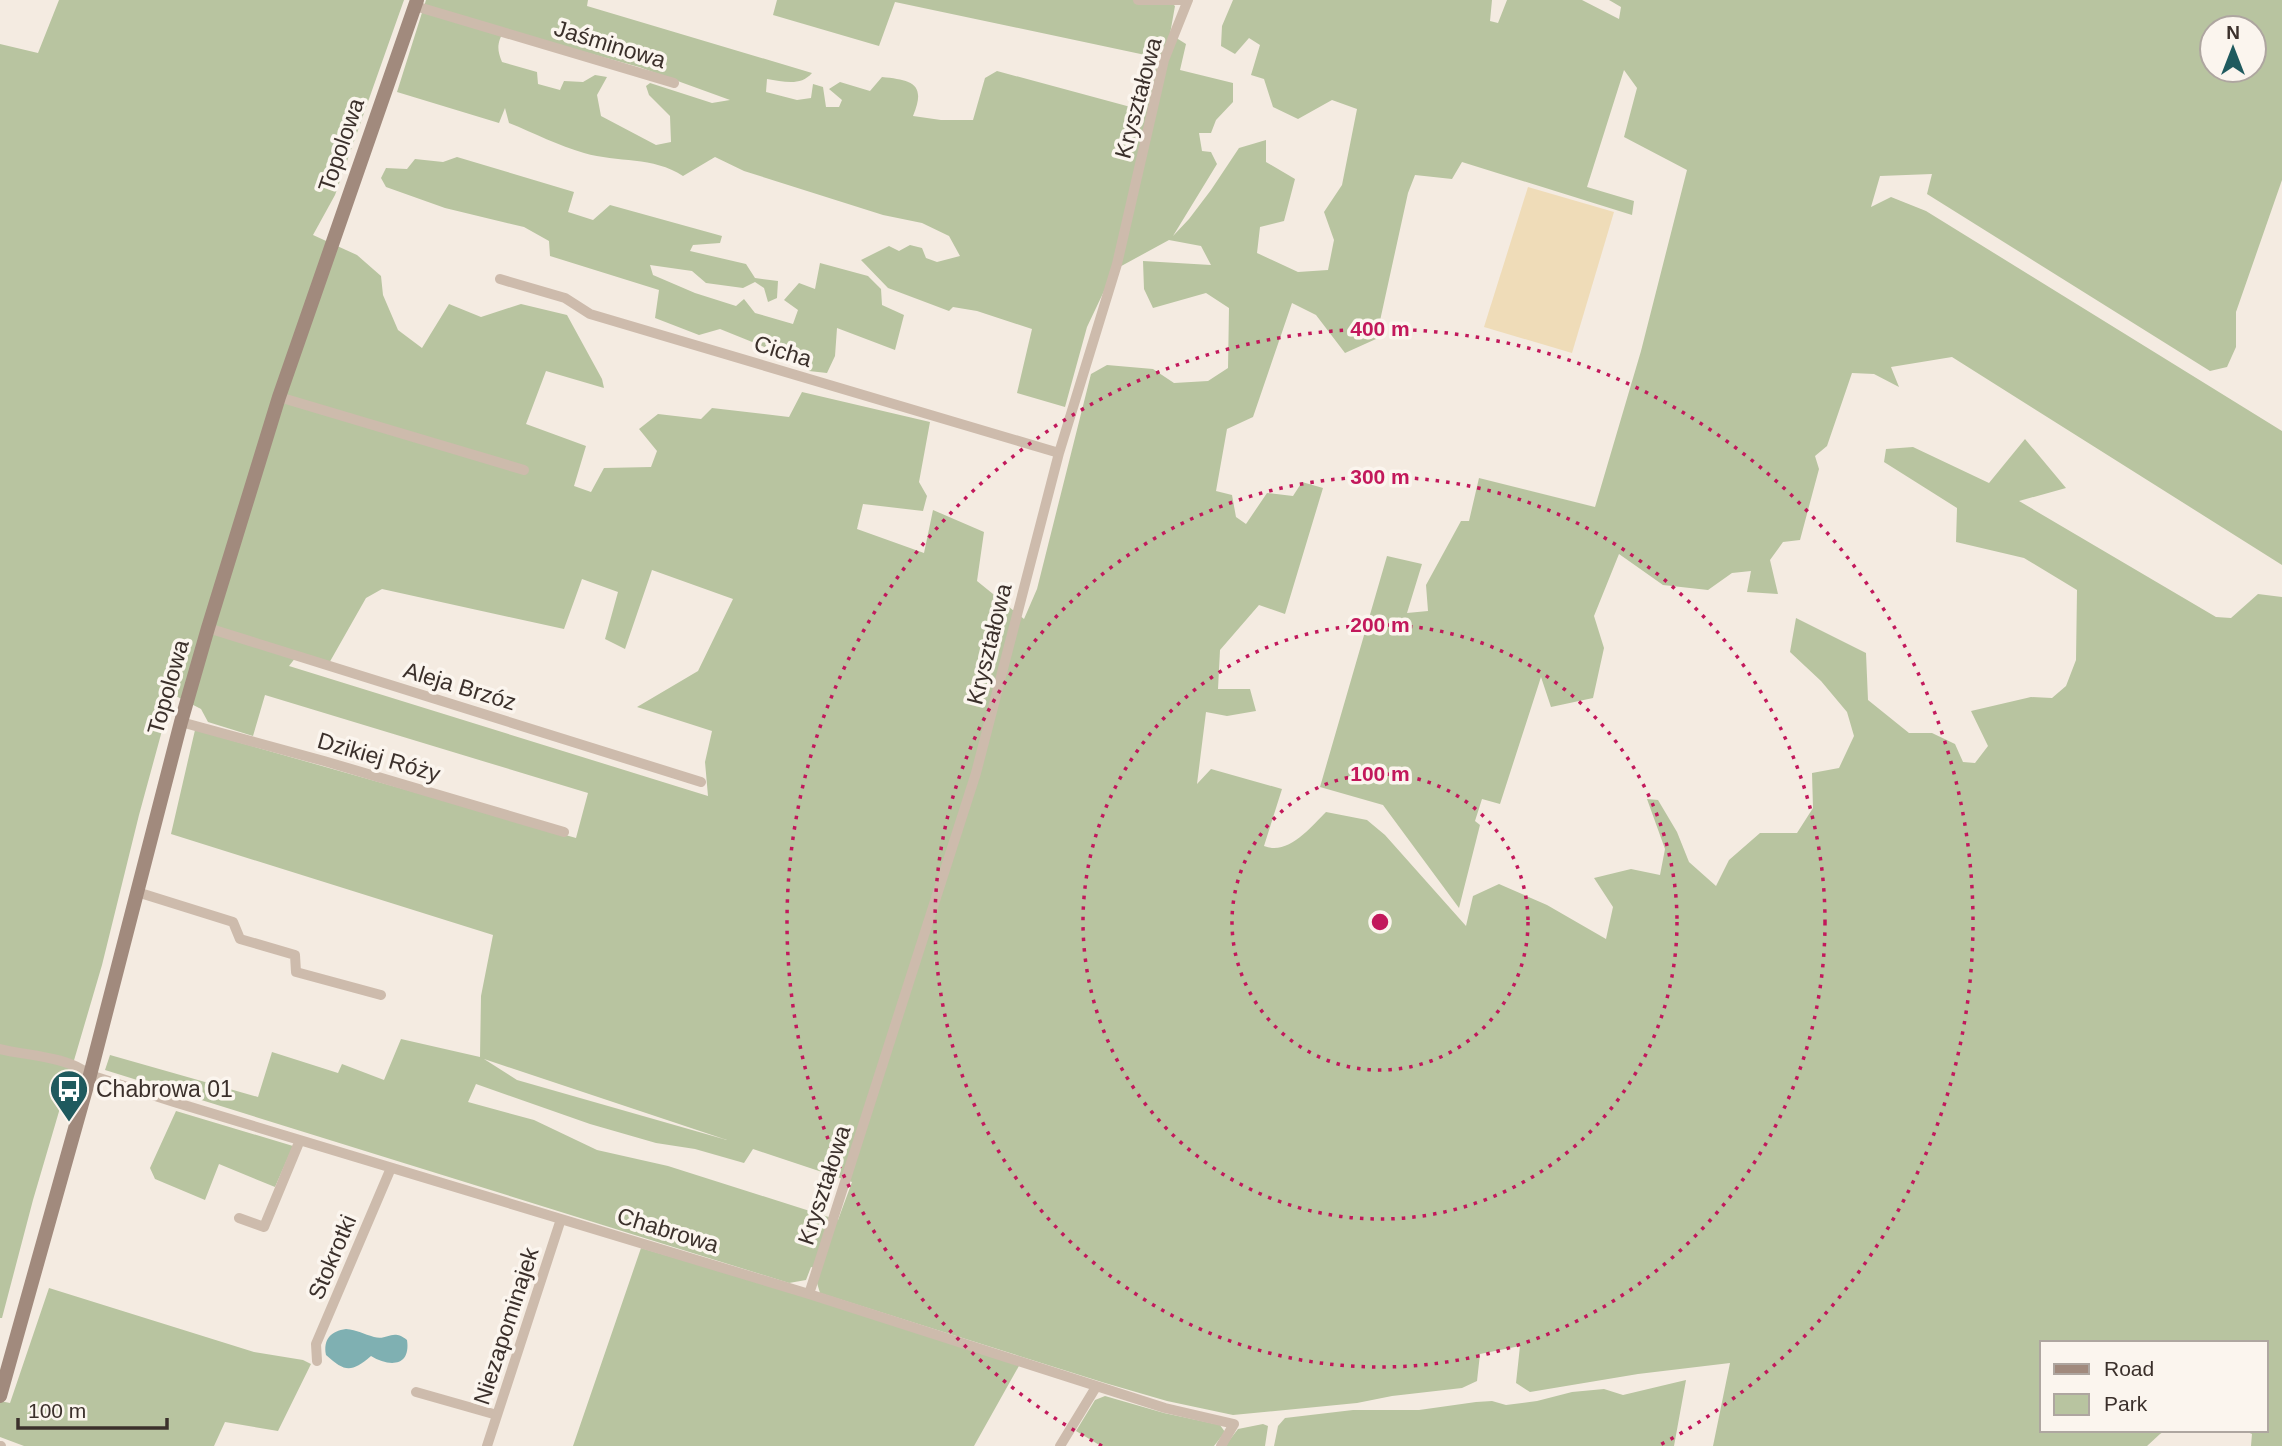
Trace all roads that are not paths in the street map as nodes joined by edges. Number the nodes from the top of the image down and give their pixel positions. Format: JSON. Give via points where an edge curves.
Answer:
{"nodes":[{"id":1,"x":1138,"y":0,"type":"edge"},
{"id":2,"x":1187,"y":0,"type":"edge"},
{"id":3,"x":416,"y":3,"type":"edge"},
{"id":4,"x":674,"y":83,"type":"dead end"},
{"id":5,"x":500,"y":279,"type":"dead end"},
{"id":6,"x":279,"y":397,"type":"junction"},
{"id":7,"x":1059,"y":453,"type":"junction"},
{"id":8,"x":524,"y":470,"type":"dead end"},
{"id":9,"x":208,"y":628,"type":"junction"},
{"id":10,"x":181,"y":722,"type":"junction"},
{"id":11,"x":701,"y":782,"type":"dead end"},
{"id":12,"x":564,"y":832,"type":"dead end"},
{"id":13,"x":137,"y":892,"type":"junction"},
{"id":14,"x":380,"y":995,"type":"dead end"},
{"id":15,"x":0,"y":1049,"type":"edge"},
{"id":16,"x":90,"y":1075,"type":"junction"},
{"id":17,"x":300,"y":1140,"type":"junction"},
{"id":18,"x":391,"y":1168,"type":"junction"},
{"id":19,"x":239,"y":1218,"type":"dead end"},
{"id":20,"x":561,"y":1219,"type":"junction"},
{"id":21,"x":810,"y":1294,"type":"junction"},
{"id":22,"x":317,"y":1362,"type":"dead end"},
{"id":23,"x":1096,"y":1387,"type":"junction"},
{"id":24,"x":416,"y":1392,"type":"dead end"},
{"id":25,"x":0,"y":1396,"type":"edge"},
{"id":26,"x":497,"y":1415,"type":"junction"},
{"id":27,"x":487,"y":1446,"type":"edge"},
{"id":28,"x":1060,"y":1446,"type":"edge"},
{"id":29,"x":1221,"y":1446,"type":"edge"}],
"edges":[{"from":1,"to":2,"type":"street"},
{"from":2,"to":7,"type":"street","name":"Kryształowa","via":[[1164,60],[1117,264]]},
{"from":3,"to":4,"type":"street","name":"Jaśminowa"},
{"from":3,"to":6,"type":"street","name":"Topolowa"},
{"from":5,"to":7,"type":"street","name":"Cicha","via":[[565,298],[590,314]]},
{"from":6,"to":8,"type":"street"},
{"from":6,"to":9,"type":"street","name":"Topolowa"},
{"from":7,"to":21,"type":"street","name":"Kryształowa","via":[[976,773]]},
{"from":9,"to":10,"type":"street","name":"Topolowa"},
{"from":9,"to":11,"type":"street","name":"Aleja Brzóz"},
{"from":10,"to":12,"type":"street","name":"Dzikiej Róży"},
{"from":10,"to":13,"type":"street","name":"Topolowa"},
{"from":13,"to":14,"type":"street","via":[[233,922],[240,939],[295,955],[296,972]]},
{"from":13,"to":16,"type":"street","name":"Topolowa"},
{"from":15,"to":16,"type":"street","name":"Chabrowa","via":[[52,1059]]},
{"from":16,"to":17,"type":"street","name":"Chabrowa"},
{"from":16,"to":25,"type":"street","name":"Topolowa"},
{"from":17,"to":18,"type":"street","name":"Chabrowa"},
{"from":17,"to":19,"type":"street","via":[[264,1227]]},
{"from":18,"to":20,"type":"street","name":"Chabrowa"},
{"from":18,"to":22,"type":"street","name":"Stokrotki","via":[[316,1344]]},
{"from":20,"to":21,"type":"street","name":"Chabrowa"},
{"from":20,"to":26,"type":"street","name":"Niezapominajek"},
{"from":21,"to":23,"type":"street","name":"Chabrowa"},
{"from":23,"to":28,"type":"street"},
{"from":23,"to":29,"type":"street","name":"Chabrowa","via":[[1234,1424]]},
{"from":24,"to":26,"type":"street"},
{"from":26,"to":27,"type":"street","name":"Niezapominajek"}]}
